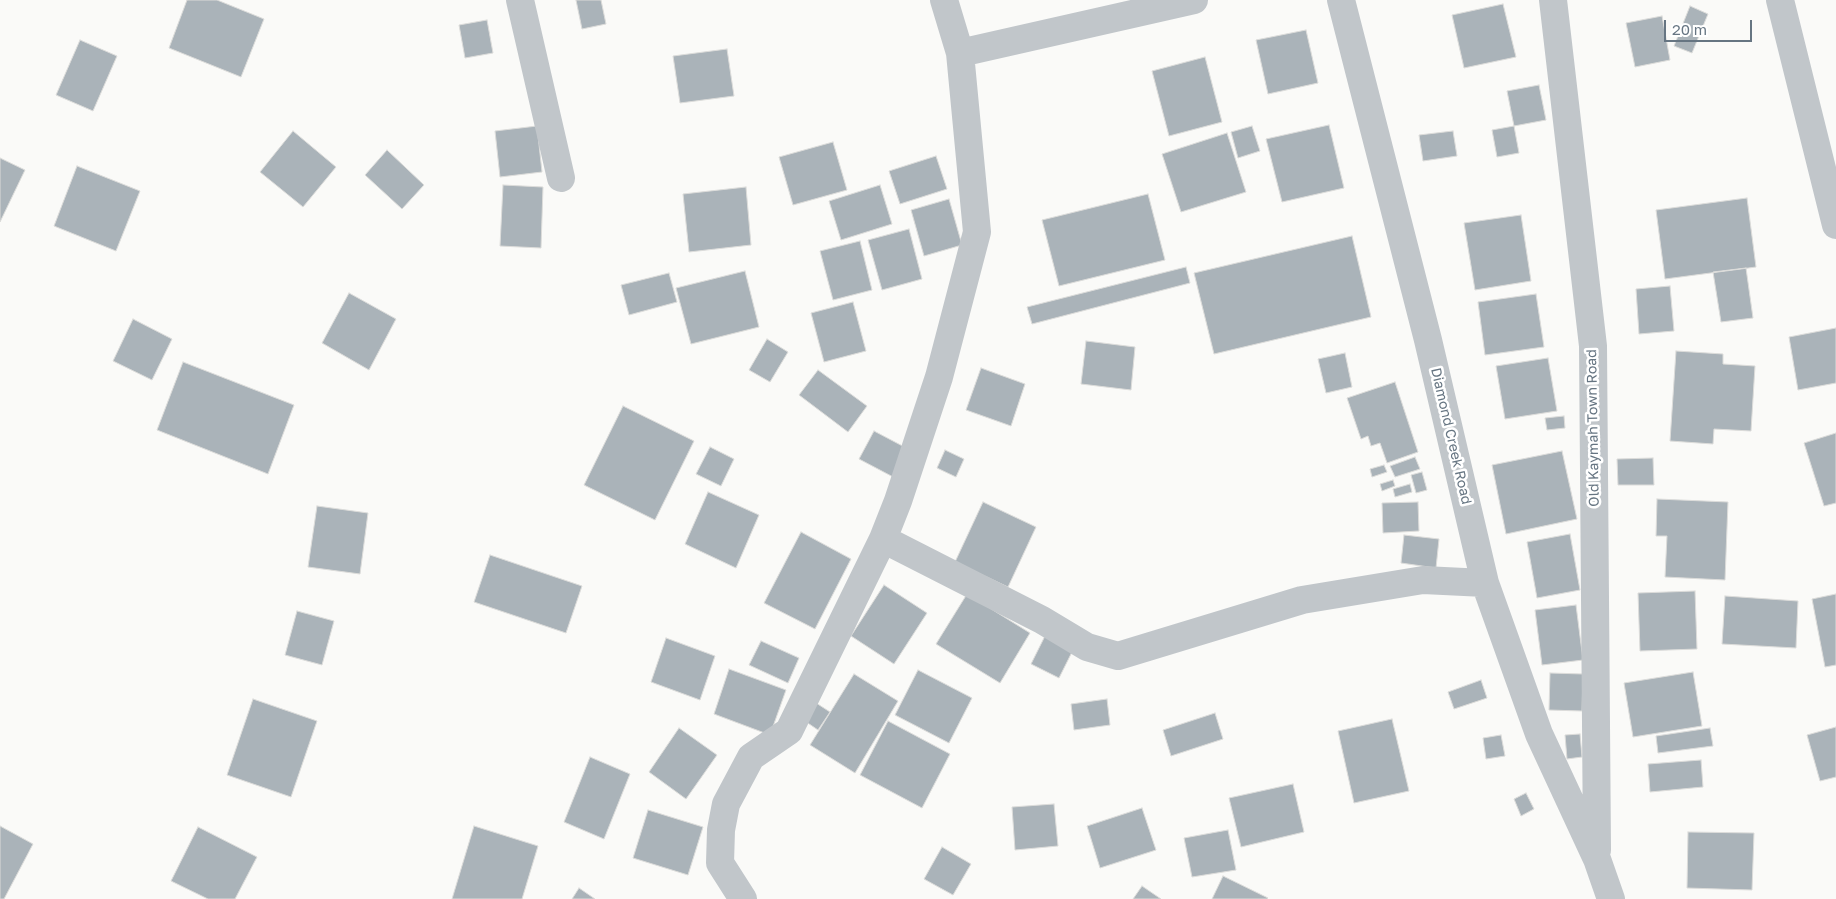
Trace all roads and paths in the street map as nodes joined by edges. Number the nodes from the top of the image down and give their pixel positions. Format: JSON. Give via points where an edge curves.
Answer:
{"nodes":[{"id":1,"x":520,"y":0,"type":"edge"},
{"id":2,"x":944,"y":0,"type":"edge"},
{"id":3,"x":1194,"y":0,"type":"edge"},
{"id":4,"x":1341,"y":0,"type":"edge"},
{"id":5,"x":1780,"y":0,"type":"edge"},
{"id":6,"x":1558,"y":1,"type":"edge"},
{"id":7,"x":960,"y":54,"type":"junction"},
{"id":8,"x":561,"y":178,"type":"dead end"},
{"id":9,"x":1836,"y":225,"type":"edge"},
{"id":10,"x":883,"y":539,"type":"junction"},
{"id":11,"x":1485,"y":583,"type":"junction"},
{"id":12,"x":1597,"y":859,"type":"junction"},
{"id":13,"x":743,"y":899,"type":"edge"},
{"id":14,"x":1612,"y":899,"type":"edge"}],
"edges":[{"from":1,"to":8,"type":"street"},
{"from":2,"to":7,"type":"street"},
{"from":3,"to":7,"type":"street"},
{"from":4,"to":11,"type":"street","name":"Diamond Creek Road","via":[[1428,340]]},
{"from":5,"to":9,"type":"street"},
{"from":6,"to":12,"type":"street","name":"Old Kaymah Town Road","via":[[1593,346]]},
{"from":7,"to":10,"type":"street","via":[[977,232],[939,377]]},
{"from":10,"to":11,"type":"street","via":[[1042,620],[1087,647],[1118,656],[1302,600],[1423,580]]},
{"from":10,"to":13,"type":"street","via":[[789,731],[751,757],[726,804],[720,863]]},
{"from":11,"to":12,"type":"street","name":"Diamond Creek Road","via":[[1539,734]]},
{"from":12,"to":14,"type":"street","name":"Diamond Creek Road"}]}
